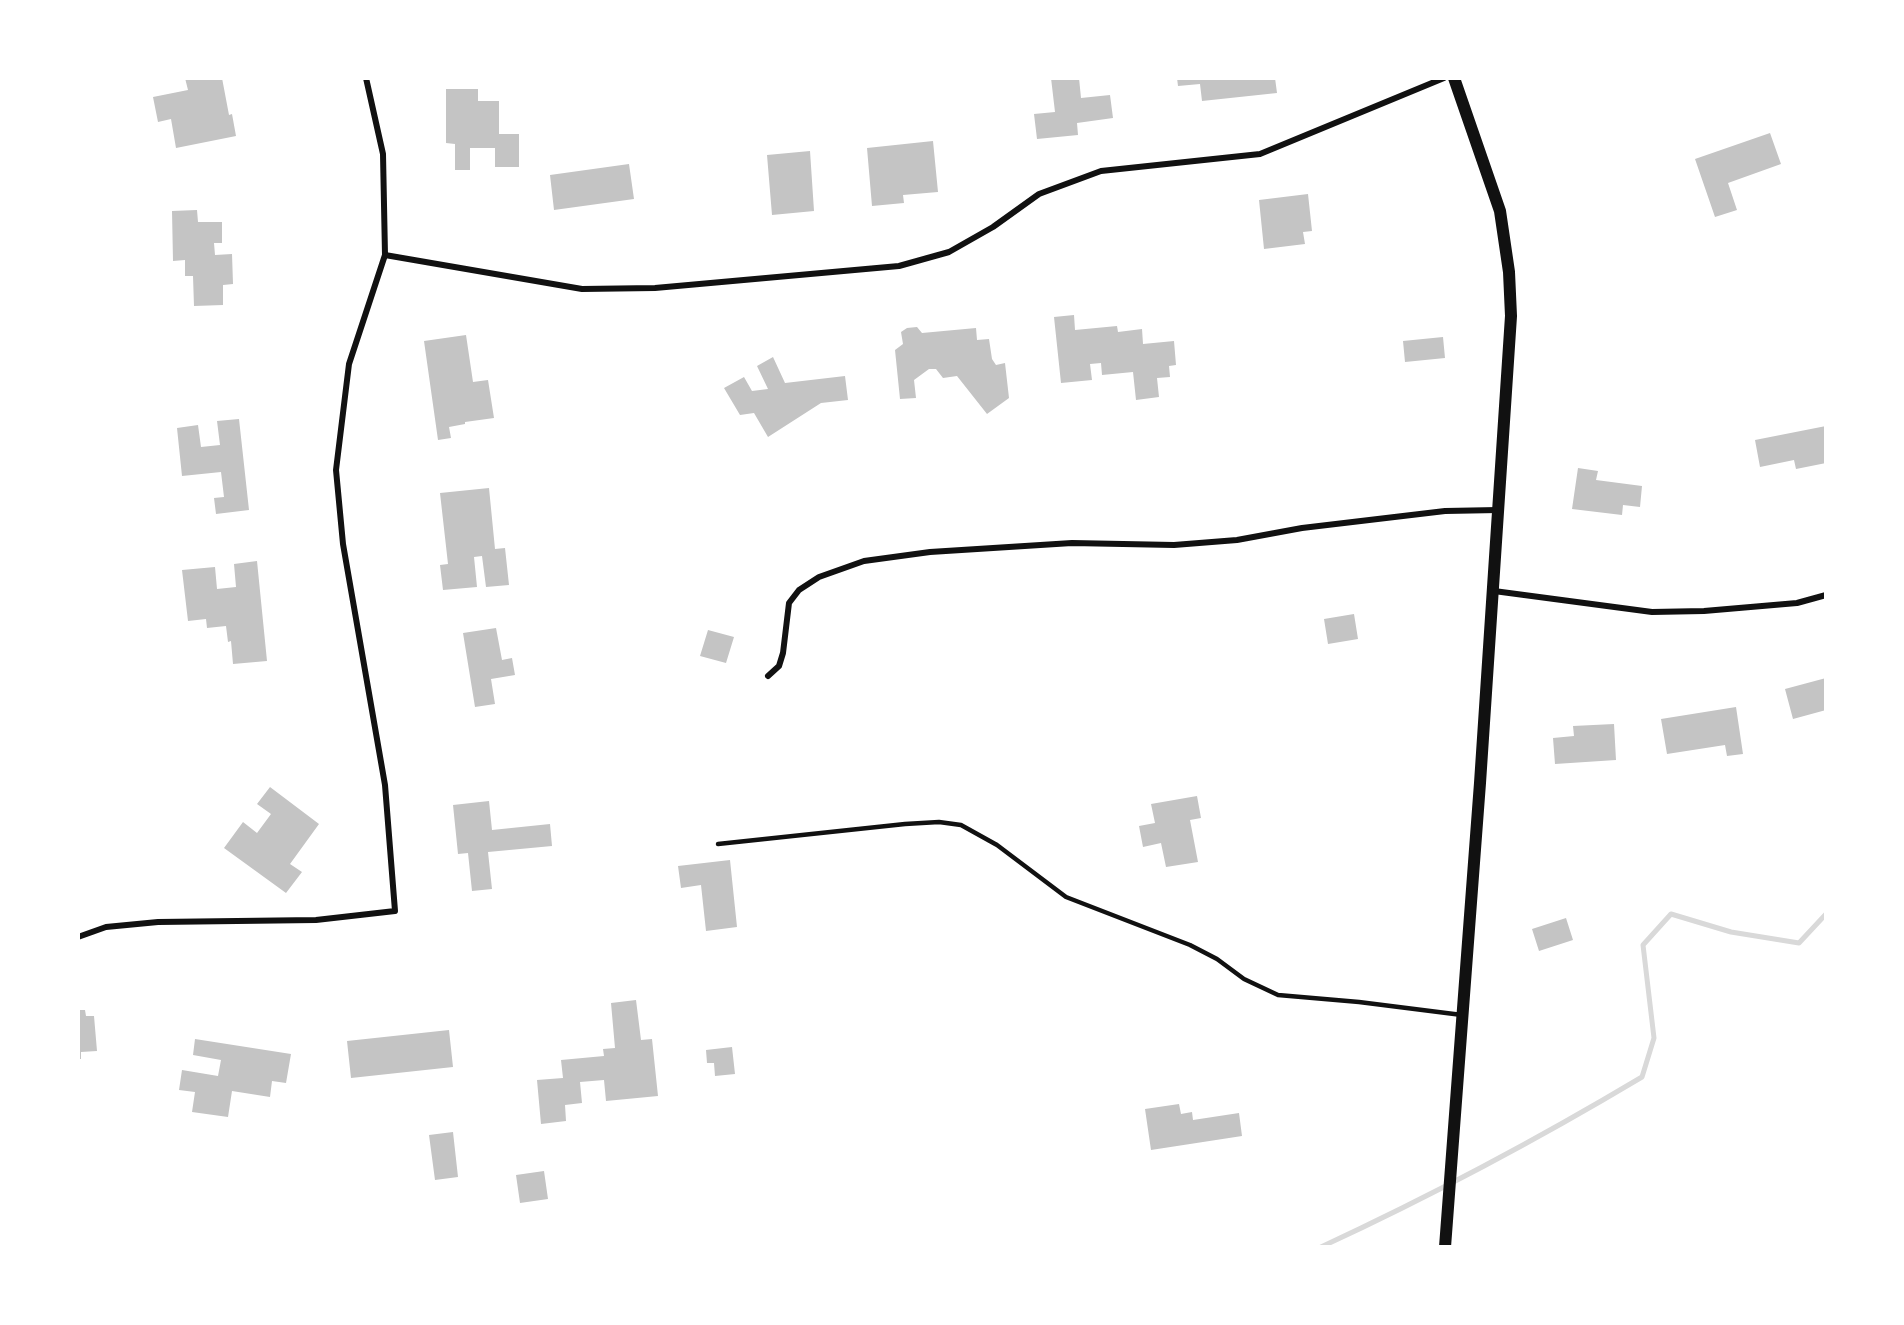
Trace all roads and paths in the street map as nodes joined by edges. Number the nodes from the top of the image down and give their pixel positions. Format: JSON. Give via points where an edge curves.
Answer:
{"nodes":[{"id":1,"x":366,"y":78,"type":"edge"},
{"id":2,"x":1444,"y":78,"type":"edge"},
{"id":3,"x":1454,"y":78,"type":"edge"},
{"id":4,"x":385,"y":255,"type":"junction"},
{"id":5,"x":1499,"y":510,"type":"junction"},
{"id":6,"x":1494,"y":591,"type":"junction"},
{"id":7,"x":1826,"y":595,"type":"edge"},
{"id":8,"x":768,"y":676,"type":"dead end"},
{"id":9,"x":718,"y":844,"type":"dead end"},
{"id":10,"x":78,"y":937,"type":"edge"},
{"id":11,"x":1462,"y":1015,"type":"junction"},
{"id":12,"x":1445,"y":1247,"type":"edge"}],
"edges":[{"from":1,"to":4,"type":"street","via":[[383,154]]},
{"from":2,"to":4,"type":"street","via":[[1260,154],[1101,171],[1039,194],[949,252],[899,266],[655,288],[582,290]]},
{"from":3,"to":5,"type":"main road","via":[[1500,211],[1509,272],[1510,347]]},
{"from":4,"to":10,"type":"street","via":[[349,364],[336,470],[343,544],[385,785],[395,911],[316,920],[148,923],[106,927]]},
{"from":5,"to":6,"type":"main road"},
{"from":5,"to":8,"type":"street","via":[[1445,511],[1226,541],[1174,545],[1071,543],[930,552],[864,561],[799,590],[789,603],[779,666]]},
{"from":6,"to":7,"type":"street","via":[[1652,612],[1797,603]]},
{"from":6,"to":11,"type":"main road"},
{"from":9,"to":11,"type":"lane","via":[[905,824],[961,825],[997,845],[1066,897],[1190,945],[1278,995]]},
{"from":11,"to":12,"type":"main road"}]}
